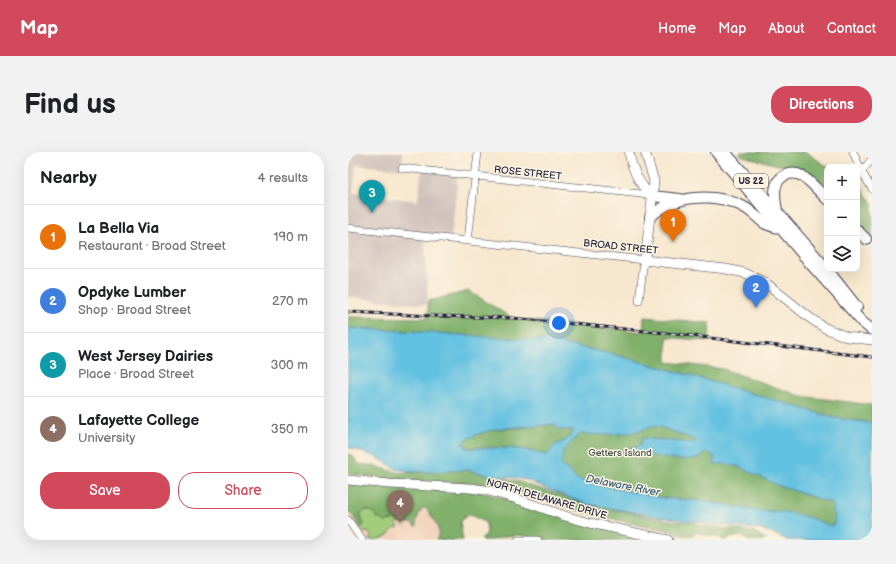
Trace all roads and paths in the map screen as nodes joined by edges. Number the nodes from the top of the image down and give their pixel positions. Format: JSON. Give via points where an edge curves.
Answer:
{"nodes":[{"id":1,"x":478,"y":152,"type":"edge"},
{"id":2,"x":629,"y":152,"type":"edge"},
{"id":3,"x":645,"y":152,"type":"edge"},
{"id":4,"x":716,"y":152,"type":"edge"},
{"id":5,"x":725,"y":152,"type":"edge"},
{"id":6,"x":853,"y":152,"type":"edge"},
{"id":7,"x":872,"y":159,"type":"edge"},
{"id":8,"x":402,"y":168,"type":"dead end"},
{"id":9,"x":862,"y":171,"type":"junction"},
{"id":10,"x":475,"y":176,"type":"junction"},
{"id":11,"x":872,"y":189,"type":"edge"},
{"id":12,"x":652,"y":196,"type":"junction"},
{"id":13,"x":824,"y":197,"type":"edge"},
{"id":14,"x":683,"y":200,"type":"junction"},
{"id":15,"x":777,"y":211,"type":"junction"},
{"id":16,"x":650,"y":217,"type":"junction"},
{"id":17,"x":348,"y":228,"type":"edge"},
{"id":18,"x":781,"y":229,"type":"junction"},
{"id":19,"x":860,"y":233,"type":"edge"},
{"id":20,"x":468,"y":241,"type":"junction"},
{"id":21,"x":869,"y":242,"type":"edge"},
{"id":22,"x":644,"y":260,"type":"junction"},
{"id":23,"x":824,"y":266,"type":"edge"},
{"id":24,"x":829,"y":272,"type":"edge"},
{"id":25,"x":639,"y":301,"type":"dead end"},
{"id":26,"x":872,"y":330,"type":"edge"},
{"id":27,"x":872,"y":340,"type":"edge"},
{"id":28,"x":348,"y":480,"type":"edge"},
{"id":29,"x":348,"y":520,"type":"edge"},
{"id":30,"x":362,"y":540,"type":"edge"},
{"id":31,"x":518,"y":540,"type":"edge"},
{"id":32,"x":538,"y":540,"type":"edge"},
{"id":33,"x":668,"y":540,"type":"edge"}],
"edges":[{"from":1,"to":10,"type":"street"},
{"from":2,"to":12,"type":"main road","via":[[636,175]]},
{"from":3,"to":12,"type":"main road","via":[[654,178]]},
{"from":4,"to":18,"type":"highway","number":"US 22"},
{"from":5,"to":15,"type":"highway","number":"US 22"},
{"from":6,"to":9,"type":"street"},
{"from":7,"to":9,"type":"street"},
{"from":8,"to":10,"type":"street","name":"ROSE STREET"},
{"from":9,"to":11,"type":"street"},
{"from":10,"to":12,"type":"street","name":"ROSE STREET"},
{"from":10,"to":20,"type":"street"},
{"from":12,"to":14,"type":"highway"},
{"from":12,"to":16,"type":"main road"},
{"from":13,"to":15,"type":"highway","via":[[805,178],[791,174],[781,178],[776,185],[774,194]]},
{"from":14,"to":16,"type":"highway","via":[[658,210]]},
{"from":14,"to":18,"type":"highway","via":[[707,198],[726,201],[744,207],[764,223]]},
{"from":15,"to":23,"type":"highway","number":"US 22"},
{"from":16,"to":22,"type":"main road"},
{"from":17,"to":20,"type":"street","name":"BROAD STREET"},
{"from":18,"to":26,"type":"highway","number":"US 22","via":[[862,322]]},
{"from":19,"to":21,"type":"highway"},
{"from":20,"to":22,"type":"street","name":"BROAD STREET"},
{"from":22,"to":25,"type":"street"},
{"from":22,"to":27,"type":"main road","name":"BROAD STREET","via":[[726,269],[750,275],[771,287],[825,328],[847,337]]},
{"from":24,"to":26,"type":"highway","number":"US 22"},
{"from":28,"to":33,"type":"main road","name":"NORTH DELAWARE DRIVE","via":[[485,490],[590,523]]},
{"from":29,"to":30,"type":"street"},
{"from":31,"to":32,"type":"street"}]}
